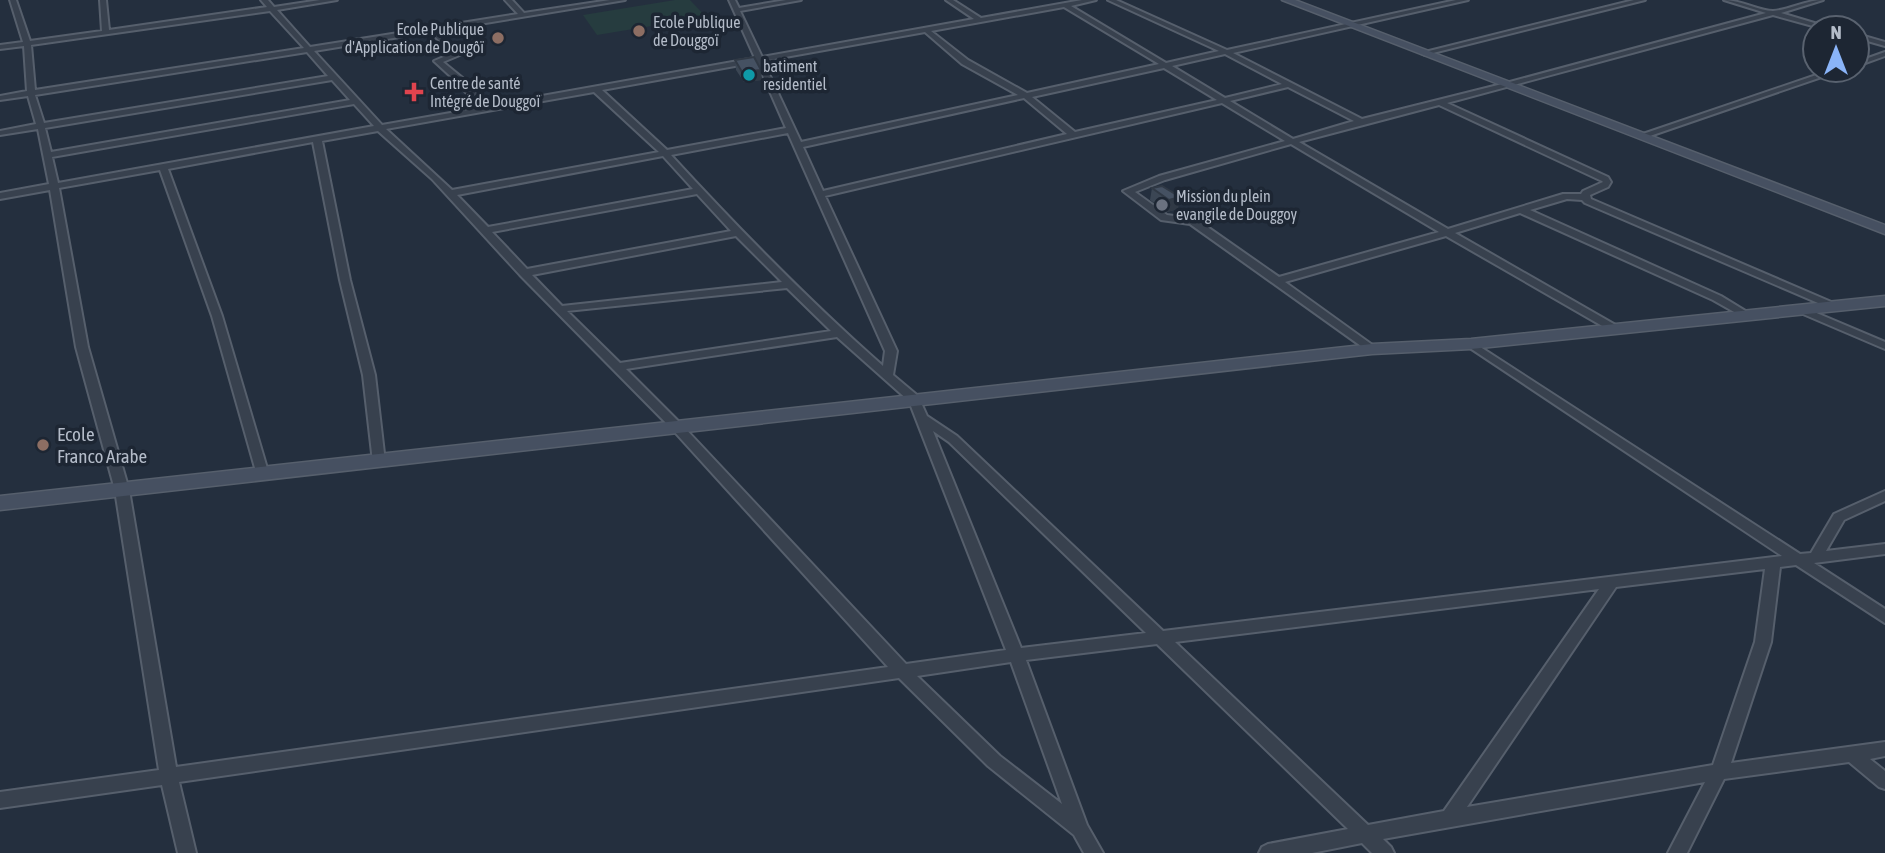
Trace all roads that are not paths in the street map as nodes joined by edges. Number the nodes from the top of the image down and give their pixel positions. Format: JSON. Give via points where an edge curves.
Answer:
{"nodes":[{"id":1,"x":13,"y":0,"type":"edge"},
{"id":2,"x":105,"y":0,"type":"edge"},
{"id":3,"x":334,"y":0,"type":"edge"},
{"id":4,"x":508,"y":0,"type":"edge"},
{"id":5,"x":622,"y":0,"type":"edge"},
{"id":6,"x":732,"y":0,"type":"edge"},
{"id":7,"x":798,"y":0,"type":"edge"},
{"id":8,"x":949,"y":0,"type":"edge"},
{"id":9,"x":1093,"y":0,"type":"edge"},
{"id":10,"x":1111,"y":0,"type":"edge"},
{"id":11,"x":1287,"y":0,"type":"edge"},
{"id":12,"x":1465,"y":0,"type":"edge"},
{"id":13,"x":1642,"y":0,"type":"edge"},
{"id":14,"x":1727,"y":0,"type":"edge"},
{"id":15,"x":1821,"y":0,"type":"edge"},
{"id":16,"x":269,"y":4,"type":"edge"},
{"id":17,"x":1065,"y":5,"type":"junction"},
{"id":18,"x":737,"y":10,"type":"junction"},
{"id":19,"x":1774,"y":12,"type":"junction"},
{"id":20,"x":523,"y":16,"type":"junction"},
{"id":21,"x":979,"y":20,"type":"junction"},
{"id":22,"x":1801,"y":20,"type":"edge"},
{"id":23,"x":1351,"y":25,"type":"junction"},
{"id":24,"x":431,"y":30,"type":"junction"},
{"id":25,"x":926,"y":30,"type":"junction"},
{"id":26,"x":106,"y":32,"type":"junction"},
{"id":27,"x":27,"y":43,"type":"junction"},
{"id":28,"x":0,"y":47,"type":"edge"},
{"id":29,"x":312,"y":49,"type":"junction"},
{"id":30,"x":1226,"y":52,"type":"junction"},
{"id":31,"x":1425,"y":53,"type":"junction"},
{"id":32,"x":760,"y":60,"type":"junction"},
{"id":33,"x":1163,"y":66,"type":"junction"},
{"id":34,"x":334,"y":77,"type":"junction"},
{"id":35,"x":1801,"y":82,"type":"edge"},
{"id":36,"x":1289,"y":85,"type":"junction"},
{"id":37,"x":1509,"y":85,"type":"junction"},
{"id":38,"x":597,"y":90,"type":"junction"},
{"id":39,"x":30,"y":94,"type":"junction"},
{"id":40,"x":1026,"y":96,"type":"junction"},
{"id":41,"x":0,"y":98,"type":"edge"},
{"id":42,"x":1224,"y":100,"type":"junction"},
{"id":43,"x":357,"y":101,"type":"junction"},
{"id":44,"x":1441,"y":103,"type":"junction"},
{"id":45,"x":484,"y":109,"type":"junction"},
{"id":46,"x":1361,"y":122,"type":"junction"},
{"id":47,"x":41,"y":126,"type":"junction"},
{"id":48,"x":380,"y":128,"type":"junction"},
{"id":49,"x":791,"y":130,"type":"junction"},
{"id":50,"x":0,"y":133,"type":"edge"},
{"id":51,"x":1072,"y":134,"type":"junction"},
{"id":52,"x":1641,"y":136,"type":"junction"},
{"id":53,"x":317,"y":139,"type":"junction"},
{"id":54,"x":1292,"y":142,"type":"junction"},
{"id":55,"x":799,"y":145,"type":"junction"},
{"id":56,"x":665,"y":153,"type":"junction"},
{"id":57,"x":47,"y":155,"type":"junction"},
{"id":58,"x":163,"y":167,"type":"junction"},
{"id":59,"x":52,"y":187,"type":"junction"},
{"id":60,"x":699,"y":191,"type":"junction"},
{"id":61,"x":450,"y":193,"type":"junction"},
{"id":62,"x":822,"y":194,"type":"junction"},
{"id":63,"x":0,"y":196,"type":"edge"},
{"id":64,"x":1585,"y":197,"type":"junction"},
{"id":65,"x":1519,"y":209,"type":"junction"},
{"id":66,"x":1885,"y":230,"type":"edge"},
{"id":67,"x":484,"y":231,"type":"junction"},
{"id":68,"x":738,"y":233,"type":"junction"},
{"id":69,"x":1447,"y":233,"type":"junction"},
{"id":70,"x":524,"y":273,"type":"junction"},
{"id":71,"x":1277,"y":281,"type":"junction"},
{"id":72,"x":792,"y":284,"type":"junction"},
{"id":73,"x":1885,"y":300,"type":"edge"},
{"id":74,"x":1832,"y":306,"type":"junction"},
{"id":75,"x":559,"y":309,"type":"junction"},
{"id":76,"x":1800,"y":309,"type":"junction"},
{"id":77,"x":1747,"y":315,"type":"junction"},
{"id":78,"x":1615,"y":329,"type":"junction"},
{"id":79,"x":839,"y":333,"type":"junction"},
{"id":80,"x":1471,"y":344,"type":"junction"},
{"id":81,"x":1885,"y":346,"type":"edge"},
{"id":82,"x":1372,"y":349,"type":"junction"},
{"id":83,"x":616,"y":367,"type":"junction"},
{"id":84,"x":888,"y":374,"type":"junction"},
{"id":85,"x":914,"y":399,"type":"junction"},
{"id":86,"x":922,"y":419,"type":"junction"},
{"id":87,"x":676,"y":426,"type":"junction"},
{"id":88,"x":379,"y":462,"type":"junction"},
{"id":89,"x":263,"y":475,"type":"junction"},
{"id":90,"x":122,"y":490,"type":"junction"},
{"id":91,"x":1885,"y":496,"type":"edge"},
{"id":92,"x":0,"y":503,"type":"edge"},
{"id":93,"x":1885,"y":549,"type":"edge"},
{"id":94,"x":1808,"y":559,"type":"junction"},
{"id":95,"x":1773,"y":563,"type":"junction"},
{"id":96,"x":1612,"y":582,"type":"junction"},
{"id":97,"x":1885,"y":617,"type":"edge"},
{"id":98,"x":1163,"y":637,"type":"junction"},
{"id":99,"x":1016,"y":655,"type":"junction"},
{"id":100,"x":902,"y":671,"type":"junction"},
{"id":101,"x":1885,"y":749,"type":"edge"},
{"id":102,"x":1853,"y":755,"type":"junction"},
{"id":103,"x":1719,"y":772,"type":"junction"},
{"id":104,"x":169,"y":778,"type":"junction"},
{"id":105,"x":1885,"y":781,"type":"edge"},
{"id":106,"x":0,"y":800,"type":"edge"},
{"id":107,"x":1449,"y":818,"type":"junction"},
{"id":108,"x":1080,"y":829,"type":"junction"},
{"id":109,"x":1366,"y":834,"type":"junction"},
{"id":110,"x":187,"y":853,"type":"edge"},
{"id":111,"x":1094,"y":853,"type":"edge"},
{"id":112,"x":1268,"y":853,"type":"edge"},
{"id":113,"x":1385,"y":853,"type":"edge"},
{"id":114,"x":1677,"y":853,"type":"edge"}],
"edges":[{"from":1,"to":27,"type":"street"},
{"from":2,"to":26,"type":"street"},
{"from":3,"to":16,"type":"street"},
{"from":4,"to":20,"type":"street"},
{"from":5,"to":20,"type":"street"},
{"from":6,"to":18,"type":"street"},
{"from":7,"to":18,"type":"street"},
{"from":8,"to":21,"type":"street"},
{"from":9,"to":17,"type":"street"},
{"from":10,"to":30,"type":"street"},
{"from":11,"to":23,"type":"street"},
{"from":12,"to":23,"type":"street"},
{"from":13,"to":31,"type":"street"},
{"from":14,"to":19,"type":"street"},
{"from":15,"to":19,"type":"street"},
{"from":16,"to":26,"type":"street"},
{"from":16,"to":29,"type":"street"},
{"from":17,"to":21,"type":"street"},
{"from":17,"to":33,"type":"street"},
{"from":18,"to":32,"type":"street"},
{"from":19,"to":22,"type":"street"},
{"from":19,"to":37,"type":"street"},
{"from":20,"to":24,"type":"street"},
{"from":21,"to":25,"type":"street"},
{"from":23,"to":30,"type":"street"},
{"from":23,"to":31,"type":"street"},
{"from":24,"to":29,"type":"street"},
{"from":24,"to":45,"type":"street","via":[[458,54],[438,61]]},
{"from":25,"to":32,"type":"street"},
{"from":25,"to":40,"type":"street","via":[[965,62]]},
{"from":26,"to":27,"type":"street"},
{"from":27,"to":28,"type":"street"},
{"from":27,"to":39,"type":"street"},
{"from":29,"to":34,"type":"street"},
{"from":29,"to":39,"type":"street"},
{"from":30,"to":33,"type":"street"},
{"from":30,"to":36,"type":"street"},
{"from":31,"to":37,"type":"street"},
{"from":32,"to":38,"type":"street"},
{"from":32,"to":49,"type":"street"},
{"from":33,"to":40,"type":"street"},
{"from":33,"to":42,"type":"street"},
{"from":34,"to":43,"type":"street"},
{"from":34,"to":47,"type":"street"},
{"from":35,"to":52,"type":"street"},
{"from":36,"to":42,"type":"street"},
{"from":36,"to":46,"type":"street"},
{"from":37,"to":44,"type":"street"},
{"from":37,"to":52,"type":"street"},
{"from":38,"to":45,"type":"street"},
{"from":38,"to":56,"type":"street"},
{"from":39,"to":41,"type":"street"},
{"from":39,"to":47,"type":"street"},
{"from":40,"to":51,"type":"street"},
{"from":40,"to":55,"type":"street"},
{"from":42,"to":51,"type":"street"},
{"from":42,"to":54,"type":"street"},
{"from":43,"to":48,"type":"street"},
{"from":43,"to":57,"type":"street"},
{"from":44,"to":46,"type":"street"},
{"from":44,"to":64,"type":"street","via":[[1607,182]]},
{"from":45,"to":48,"type":"street"},
{"from":46,"to":54,"type":"street"},
{"from":47,"to":50,"type":"street"},
{"from":47,"to":57,"type":"street"},
{"from":48,"to":53,"type":"street"},
{"from":48,"to":61,"type":"street"},
{"from":49,"to":55,"type":"street"},
{"from":49,"to":56,"type":"street"},
{"from":51,"to":62,"type":"street"},
{"from":52,"to":66,"type":"street"},
{"from":53,"to":58,"type":"street"},
{"from":53,"to":88,"type":"street","via":[[369,375]]},
{"from":54,"to":69,"type":"street"},
{"from":54,"to":71,"type":"street","via":[[1128,191],[1164,218],[1193,221]]},
{"from":55,"to":62,"type":"street"},
{"from":56,"to":60,"type":"street"},
{"from":56,"to":61,"type":"street"},
{"from":57,"to":59,"type":"street"},
{"from":58,"to":59,"type":"street"},
{"from":58,"to":89,"type":"street","via":[[217,316]]},
{"from":59,"to":63,"type":"street"},
{"from":59,"to":90,"type":"street","via":[[82,347]]},
{"from":60,"to":67,"type":"street"},
{"from":60,"to":68,"type":"street"},
{"from":61,"to":67,"type":"street"},
{"from":62,"to":84,"type":"street","via":[[891,351]]},
{"from":64,"to":65,"type":"street","via":[[1566,196]]},
{"from":64,"to":74,"type":"street"},
{"from":65,"to":69,"type":"street"},
{"from":65,"to":77,"type":"street"},
{"from":67,"to":70,"type":"street"},
{"from":68,"to":70,"type":"street"},
{"from":68,"to":72,"type":"street"},
{"from":69,"to":71,"type":"street"},
{"from":69,"to":78,"type":"street"},
{"from":70,"to":75,"type":"street"},
{"from":71,"to":82,"type":"street"},
{"from":72,"to":75,"type":"street"},
{"from":72,"to":79,"type":"street"},
{"from":73,"to":74,"type":"street"},
{"from":74,"to":76,"type":"street"},
{"from":75,"to":83,"type":"street"},
{"from":76,"to":77,"type":"street"},
{"from":76,"to":81,"type":"street"},
{"from":77,"to":78,"type":"street"},
{"from":78,"to":80,"type":"street"},
{"from":79,"to":83,"type":"street"},
{"from":79,"to":84,"type":"street"},
{"from":80,"to":82,"type":"street"},
{"from":80,"to":94,"type":"street"},
{"from":82,"to":85,"type":"street"},
{"from":83,"to":87,"type":"street"},
{"from":84,"to":85,"type":"street"},
{"from":85,"to":86,"type":"street"},
{"from":85,"to":87,"type":"street"},
{"from":86,"to":98,"type":"street","via":[[953,439]]},
{"from":86,"to":99,"type":"street"},
{"from":87,"to":88,"type":"street"},
{"from":87,"to":100,"type":"street"},
{"from":88,"to":89,"type":"street"},
{"from":89,"to":90,"type":"street"},
{"from":90,"to":92,"type":"street"},
{"from":90,"to":104,"type":"street"},
{"from":91,"to":94,"type":"street","via":[[1839,517]]},
{"from":93,"to":94,"type":"street"},
{"from":94,"to":95,"type":"street"},
{"from":94,"to":97,"type":"street"},
{"from":95,"to":96,"type":"street"},
{"from":95,"to":103,"type":"street","via":[[1763,642]]},
{"from":96,"to":98,"type":"street"},
{"from":96,"to":107,"type":"street"},
{"from":98,"to":99,"type":"street"},
{"from":98,"to":109,"type":"street"},
{"from":99,"to":100,"type":"street"},
{"from":99,"to":108,"type":"street"},
{"from":100,"to":104,"type":"street"},
{"from":100,"to":108,"type":"street","via":[[994,761]]},
{"from":101,"to":102,"type":"street"},
{"from":102,"to":103,"type":"street"},
{"from":102,"to":105,"type":"street"},
{"from":103,"to":107,"type":"street"},
{"from":103,"to":114,"type":"street"},
{"from":104,"to":106,"type":"street"},
{"from":104,"to":110,"type":"street"},
{"from":107,"to":109,"type":"street"},
{"from":108,"to":111,"type":"street"},
{"from":109,"to":112,"type":"street"},
{"from":109,"to":113,"type":"street"}]}
